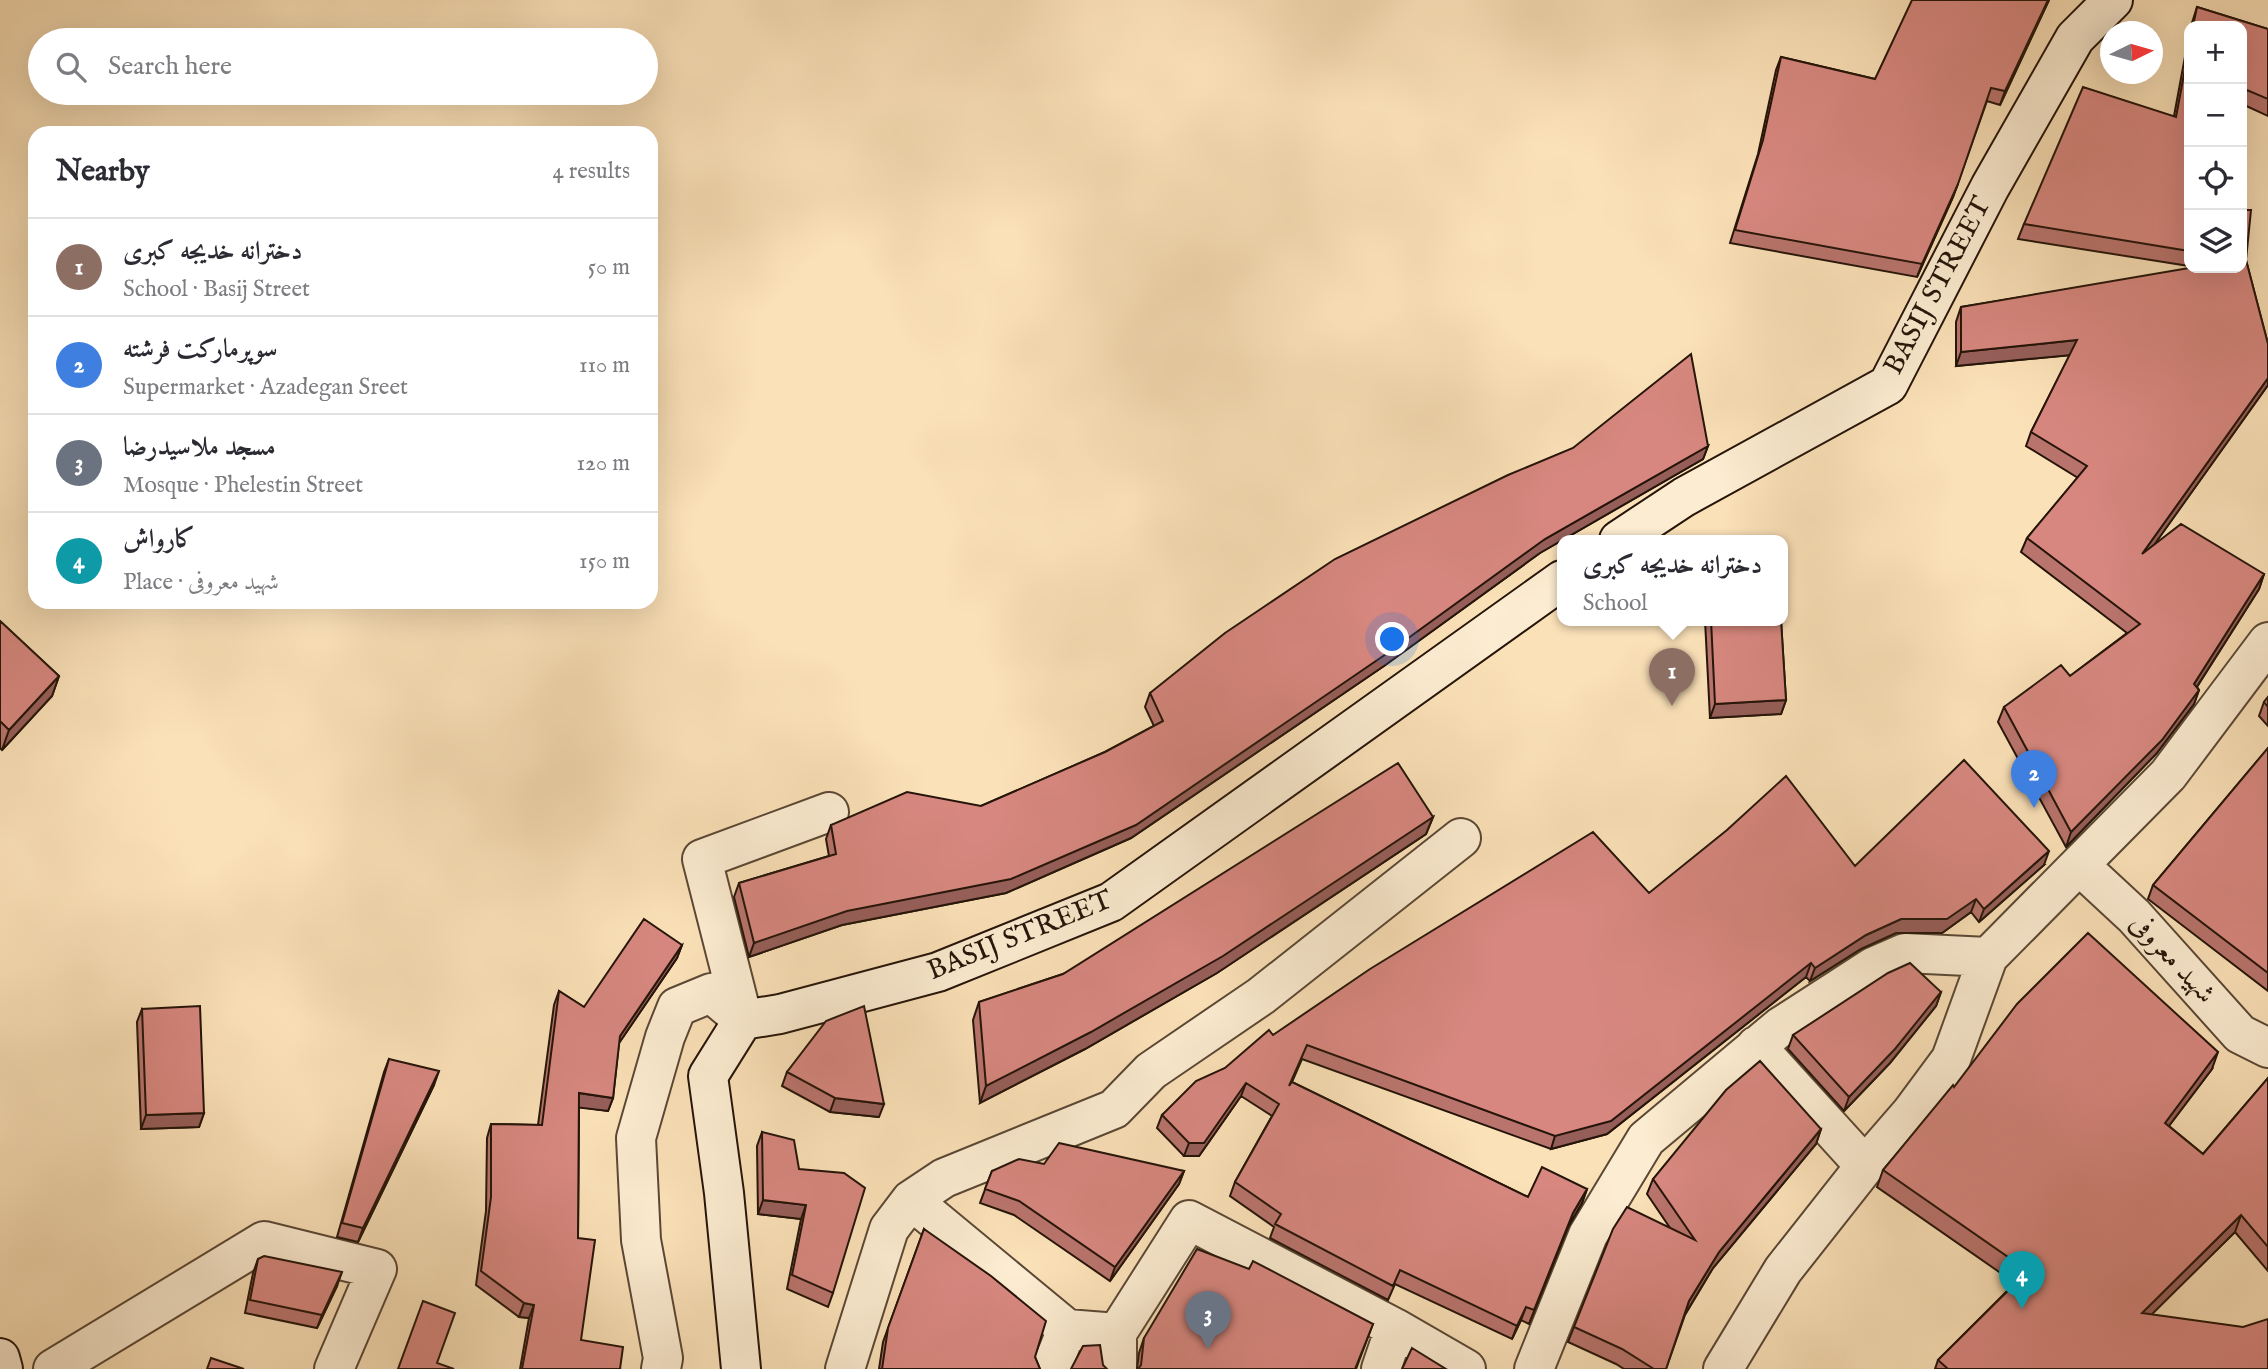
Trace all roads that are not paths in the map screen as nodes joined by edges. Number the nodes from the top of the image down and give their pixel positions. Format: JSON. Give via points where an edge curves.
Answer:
{"nodes":[{"id":1,"x":2113,"y":0,"type":"edge"},
{"id":2,"x":1627,"y":535,"type":"edge"},
{"id":3,"x":1557,"y":584,"type":"edge"},
{"id":4,"x":2268,"y":642,"type":"edge"},
{"id":5,"x":829,"y":812,"type":"dead end"},
{"id":6,"x":1461,"y":838,"type":"dead end"},
{"id":7,"x":2078,"y":865,"type":"junction"},
{"id":8,"x":1988,"y":957,"type":"junction"},
{"id":9,"x":743,"y":1020,"type":"junction"},
{"id":10,"x":1756,"y":1046,"type":"junction"},
{"id":11,"x":2268,"y":1048,"type":"edge"},
{"id":12,"x":1865,"y":1166,"type":"junction"},
{"id":13,"x":911,"y":1200,"type":"junction"},
{"id":14,"x":1395,"y":1328,"type":"junction"},
{"id":15,"x":1067,"y":1329,"type":"junction"},
{"id":16,"x":1117,"y":1351,"type":"edge"},
{"id":17,"x":0,"y":1358,"type":"edge"},
{"id":18,"x":3,"y":1369,"type":"edge"},
{"id":19,"x":53,"y":1369,"type":"edge"},
{"id":20,"x":334,"y":1369,"type":"edge"},
{"id":21,"x":661,"y":1369,"type":"edge"},
{"id":22,"x":741,"y":1369,"type":"edge"},
{"id":23,"x":845,"y":1369,"type":"edge"},
{"id":24,"x":1051,"y":1369,"type":"edge"},
{"id":25,"x":1381,"y":1369,"type":"edge"},
{"id":26,"x":1466,"y":1369,"type":"edge"},
{"id":27,"x":1534,"y":1369,"type":"edge"},
{"id":28,"x":1723,"y":1369,"type":"edge"}],
"edges":[{"from":1,"to":2,"type":"street","name":"BASIJ STREET","via":[[2074,38],[1990,187],[1888,385],[1684,497]]},
{"from":3,"to":9,"type":"street","name":"BASIJ STREET","via":[[1111,902],[938,972]]},
{"from":4,"to":7,"type":"street","via":[[2168,775]]},
{"from":5,"to":9,"type":"street","via":[[702,859]]},
{"from":6,"to":13,"type":"street","via":[[1261,996],[1151,1071],[1114,1109],[944,1178]]},
{"from":7,"to":8,"type":"street"},
{"from":7,"to":11,"type":"street","name":"شهید معروفی","via":[[2134,916],[2240,1034]]},
{"from":8,"to":10,"type":"street","via":[[1905,953],[1873,967]]},
{"from":8,"to":12,"type":"street","via":[[1951,1059]]},
{"from":9,"to":21,"type":"street","via":[[711,993],[677,1007],[636,1138],[641,1240],[663,1358]]},
{"from":9,"to":22,"type":"street","via":[[708,1076]]},
{"from":10,"to":12,"type":"street"},
{"from":10,"to":27,"type":"street","via":[[1646,1139],[1588,1235]]},
{"from":12,"to":28,"type":"street","via":[[1783,1270]]},
{"from":13,"to":15,"type":"street"},
{"from":13,"to":23,"type":"street","via":[[889,1228]]},
{"from":14,"to":16,"type":"street","via":[[1189,1220]]},
{"from":14,"to":25,"type":"street"},
{"from":14,"to":26,"type":"street"},
{"from":15,"to":16,"type":"street"},
{"from":15,"to":24,"type":"street"},
{"from":17,"to":18,"type":"street"},
{"from":19,"to":20,"type":"street","via":[[264,1241],[377,1269]]}]}
